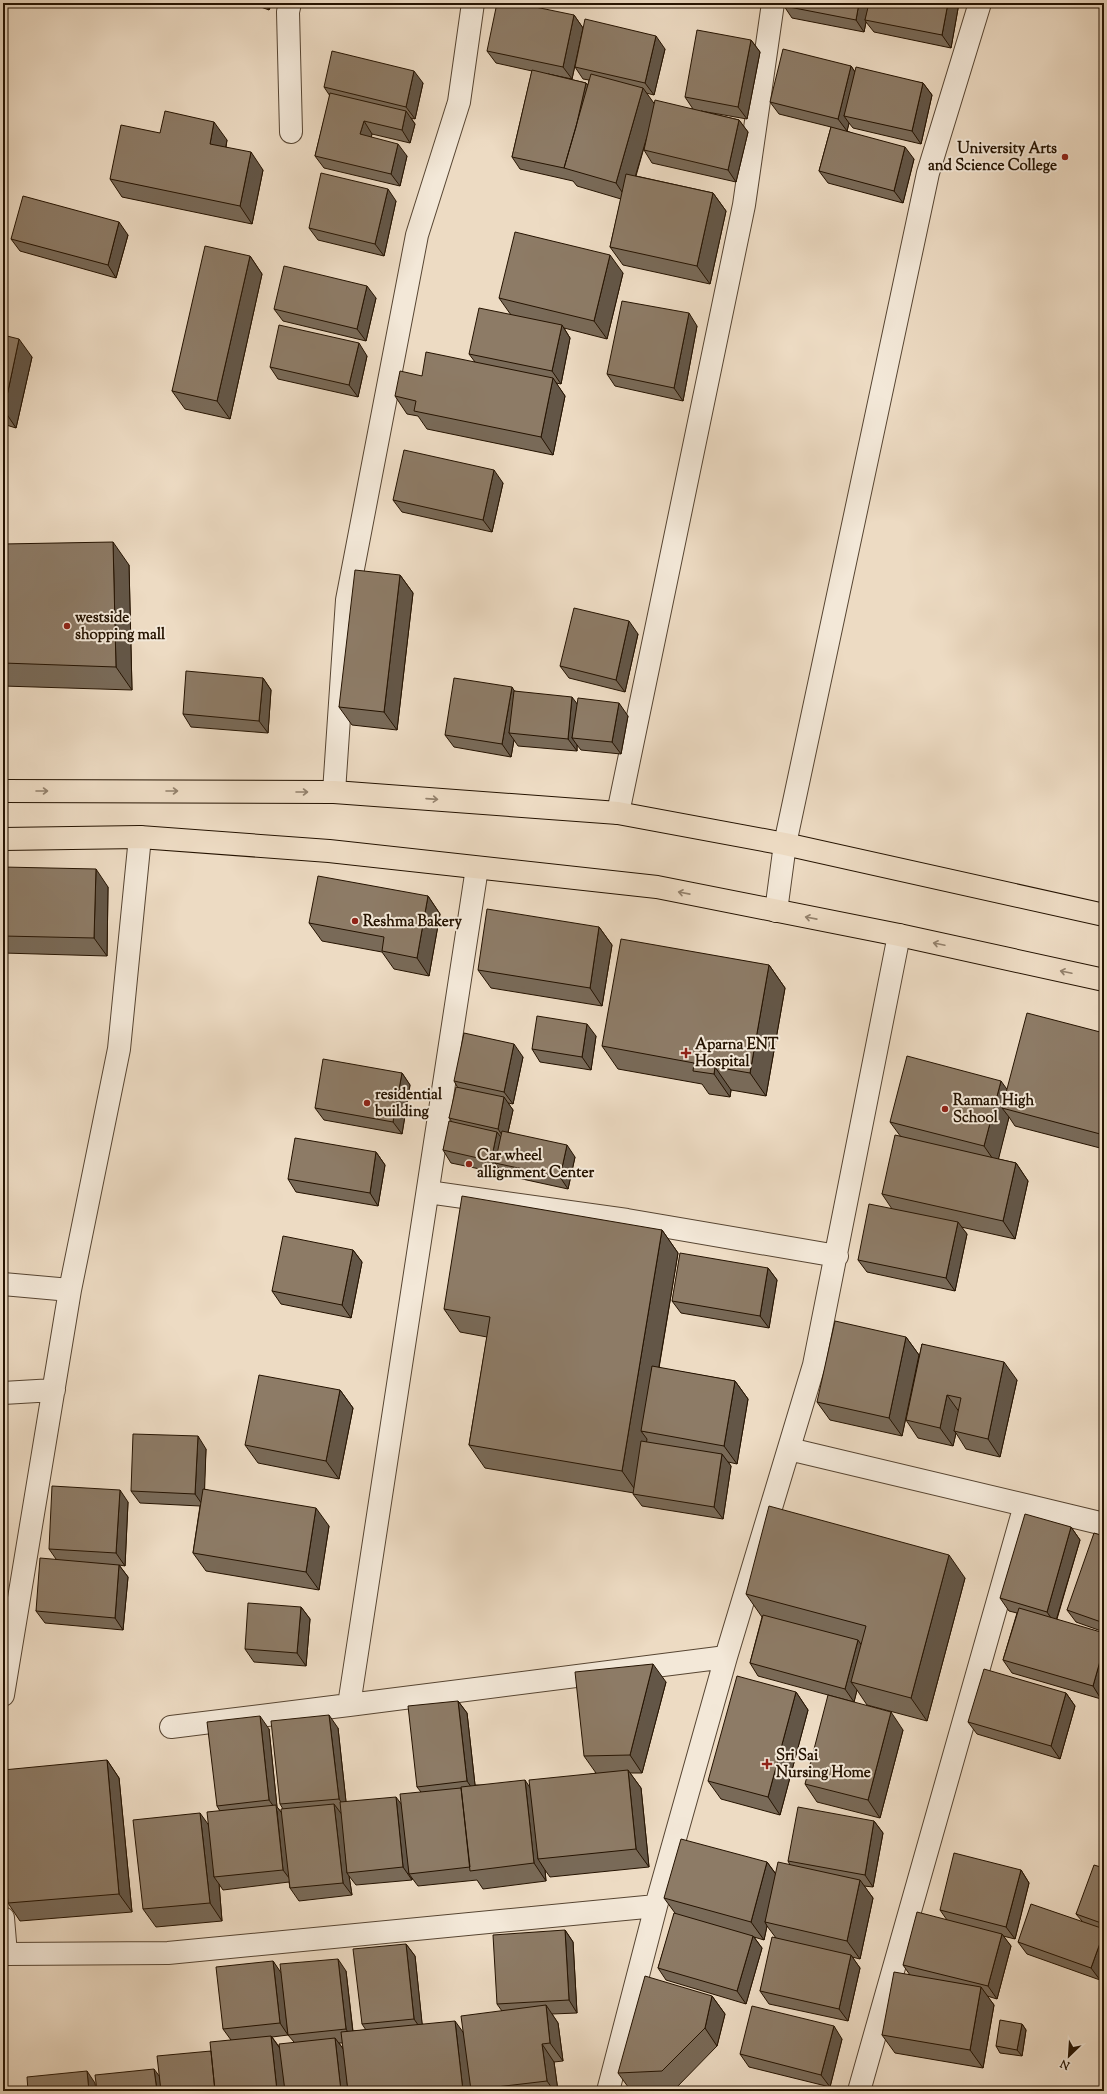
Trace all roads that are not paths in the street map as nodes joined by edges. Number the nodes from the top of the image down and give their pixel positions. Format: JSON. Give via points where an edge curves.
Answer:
{"nodes":[{"id":1,"x":290,"y":3,"type":"edge"},
{"id":2,"x":473,"y":3,"type":"edge"},
{"id":3,"x":773,"y":3,"type":"edge"},
{"id":4,"x":980,"y":3,"type":"edge"},
{"id":5,"x":292,"y":132,"type":"dead end"},
{"id":6,"x":3,"y":791,"type":"edge"},
{"id":7,"x":334,"y":792,"type":"junction"},
{"id":8,"x":618,"y":813,"type":"junction"},
{"id":9,"x":140,"y":837,"type":"junction"},
{"id":10,"x":3,"y":839,"type":"edge"},
{"id":11,"x":785,"y":844,"type":"junction"},
{"id":12,"x":477,"y":868,"type":"junction"},
{"id":13,"x":776,"y":911,"type":"junction"},
{"id":14,"x":1104,"y":915,"type":"edge"},
{"id":15,"x":899,"y":936,"type":"junction"},
{"id":16,"x":1104,"y":980,"type":"edge"},
{"id":17,"x":428,"y":1192,"type":"junction"},
{"id":18,"x":837,"y":1256,"type":"junction"},
{"id":19,"x":3,"y":1284,"type":"edge"},
{"id":20,"x":70,"y":1290,"type":"junction"},
{"id":21,"x":54,"y":1390,"type":"junction"},
{"id":22,"x":3,"y":1393,"type":"edge"},
{"id":23,"x":789,"y":1449,"type":"junction"},
{"id":24,"x":1025,"y":1505,"type":"junction"},
{"id":25,"x":1104,"y":1524,"type":"edge"},
{"id":26,"x":726,"y":1657,"type":"junction"},
{"id":27,"x":3,"y":1695,"type":"edge"},
{"id":28,"x":349,"y":1705,"type":"junction"},
{"id":29,"x":171,"y":1727,"type":"dead end"},
{"id":30,"x":656,"y":1906,"type":"junction"},
{"id":31,"x":3,"y":1918,"type":"edge"},
{"id":32,"x":608,"y":2091,"type":"edge"},
{"id":33,"x":859,"y":2091,"type":"edge"}],
"edges":[{"from":1,"to":5,"type":"street","via":[[288,12]]},
{"from":2,"to":7,"type":"street","via":[[459,102],[417,235],[347,600]]},
{"from":3,"to":8,"type":"street","via":[[744,205]]},
{"from":4,"to":11,"type":"street","via":[[928,173]]},
{"from":6,"to":7,"type":"main road","one_way":true},
{"from":7,"to":8,"type":"main road","one_way":true},
{"from":8,"to":11,"type":"main road"},
{"from":9,"to":10,"type":"main road"},
{"from":9,"to":12,"type":"main road","via":[[328,851]]},
{"from":9,"to":20,"type":"street","via":[[119,1049]]},
{"from":11,"to":13,"type":"street"},
{"from":11,"to":14,"type":"main road"},
{"from":13,"to":12,"type":"main road","one_way":true,"via":[[657,887]]},
{"from":12,"to":17,"type":"street"},
{"from":15,"to":13,"type":"main road","one_way":true},
{"from":16,"to":15,"type":"main road","one_way":true},
{"from":15,"to":18,"type":"street"},
{"from":17,"to":18,"type":"street","via":[[627,1220]]},
{"from":17,"to":28,"type":"street"},
{"from":18,"to":23,"type":"street","via":[[814,1365]]},
{"from":19,"to":20,"type":"street"},
{"from":20,"to":21,"type":"street"},
{"from":21,"to":22,"type":"street"},
{"from":21,"to":27,"type":"street"},
{"from":23,"to":24,"type":"street"},
{"from":23,"to":26,"type":"street"},
{"from":24,"to":25,"type":"street"},
{"from":24,"to":33,"type":"street"},
{"from":26,"to":28,"type":"street"},
{"from":26,"to":30,"type":"street"},
{"from":28,"to":29,"type":"street"},
{"from":30,"to":31,"type":"street","via":[[168,1953],[6,1954]]},
{"from":30,"to":32,"type":"street"}]}
